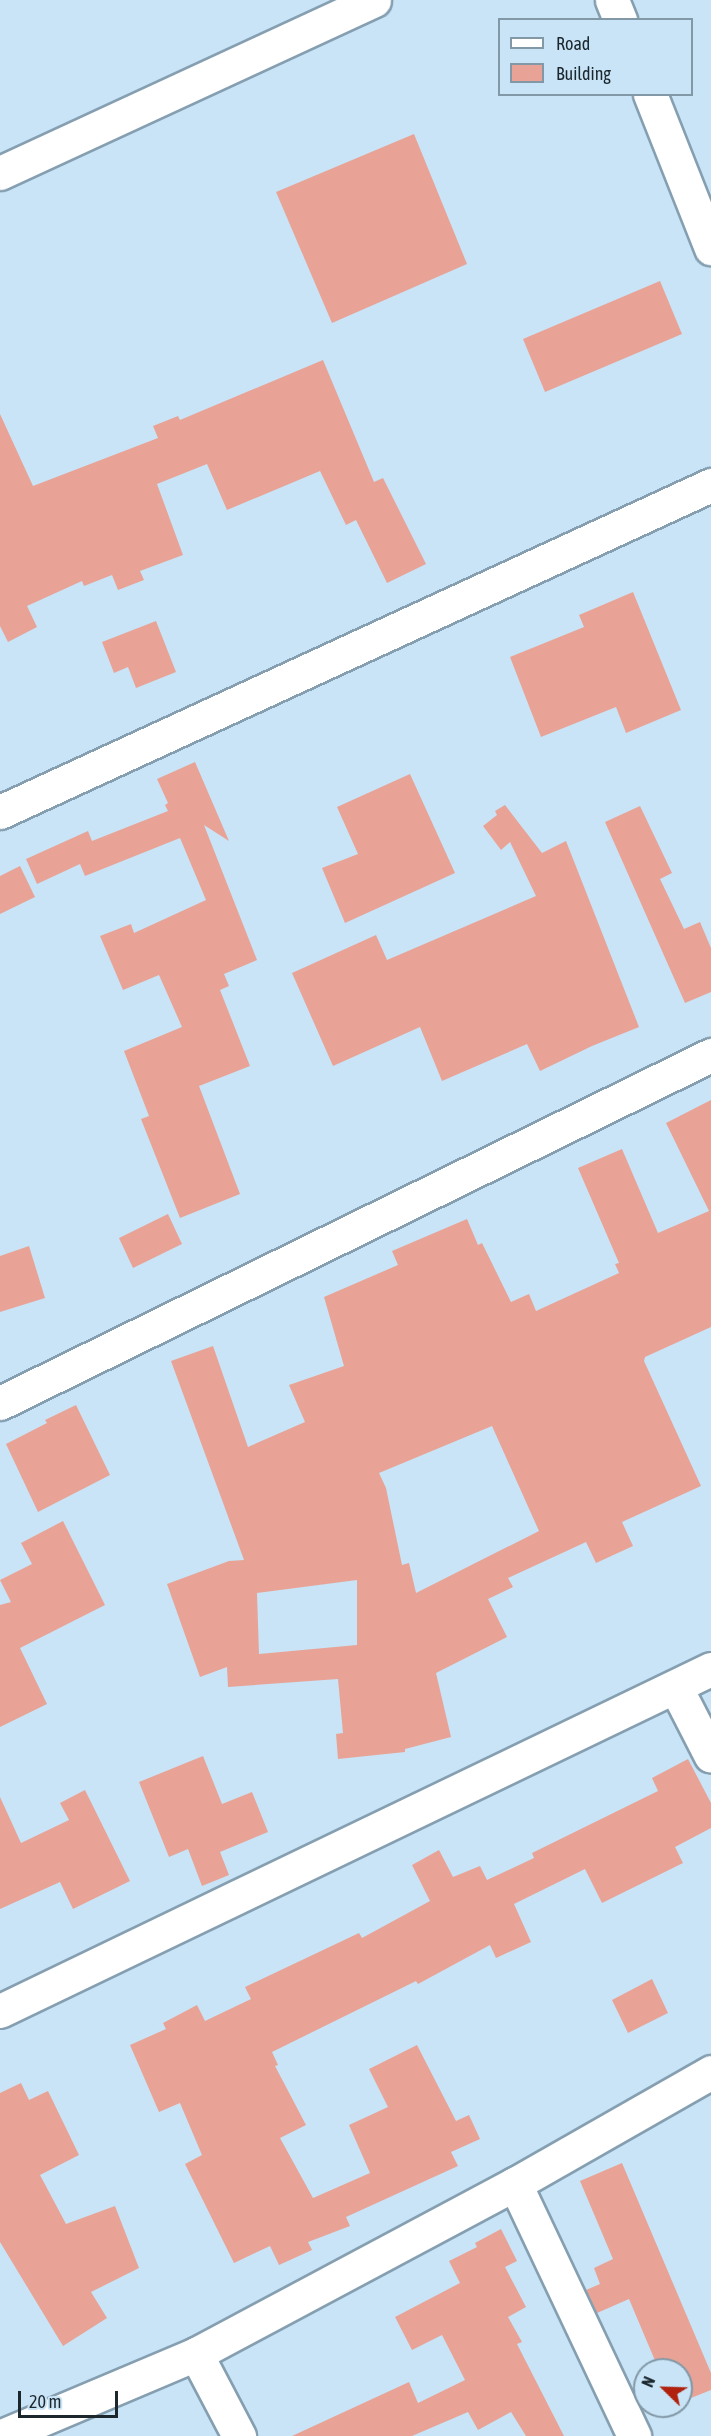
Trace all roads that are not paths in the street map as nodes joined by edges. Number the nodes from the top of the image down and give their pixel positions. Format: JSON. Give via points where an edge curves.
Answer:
{"nodes":[{"id":1,"x":374,"y":0,"type":"edge"},
{"id":2,"x":612,"y":0,"type":"edge"},
{"id":3,"x":619,"y":18,"type":"edge"},
{"id":4,"x":651,"y":96,"type":"edge"},
{"id":5,"x":0,"y":173,"type":"edge"},
{"id":6,"x":711,"y":248,"type":"edge"},
{"id":7,"x":711,"y":485,"type":"edge"},
{"id":8,"x":0,"y":812,"type":"edge"},
{"id":9,"x":711,"y":1055,"type":"edge"},
{"id":10,"x":0,"y":1403,"type":"edge"},
{"id":11,"x":711,"y":1669,"type":"edge"},
{"id":12,"x":676,"y":1688,"type":"junction"},
{"id":13,"x":711,"y":1756,"type":"edge"},
{"id":14,"x":0,"y":2012,"type":"edge"},
{"id":15,"x":711,"y":2072,"type":"edge"},
{"id":16,"x":515,"y":2184,"type":"junction"},
{"id":17,"x":196,"y":2355,"type":"junction"},
{"id":18,"x":2,"y":2436,"type":"edge"},
{"id":19,"x":239,"y":2436,"type":"edge"},
{"id":20,"x":634,"y":2436,"type":"edge"}],
"edges":[{"from":1,"to":5,"type":"street"},
{"from":2,"to":3,"type":"street"},
{"from":4,"to":6,"type":"street"},
{"from":7,"to":8,"type":"street"},
{"from":9,"to":10,"type":"street"},
{"from":11,"to":12,"type":"street"},
{"from":12,"to":13,"type":"street"},
{"from":12,"to":14,"type":"street"},
{"from":15,"to":16,"type":"street"},
{"from":16,"to":17,"type":"street"},
{"from":16,"to":20,"type":"street"},
{"from":17,"to":18,"type":"street"},
{"from":17,"to":19,"type":"street"}]}
